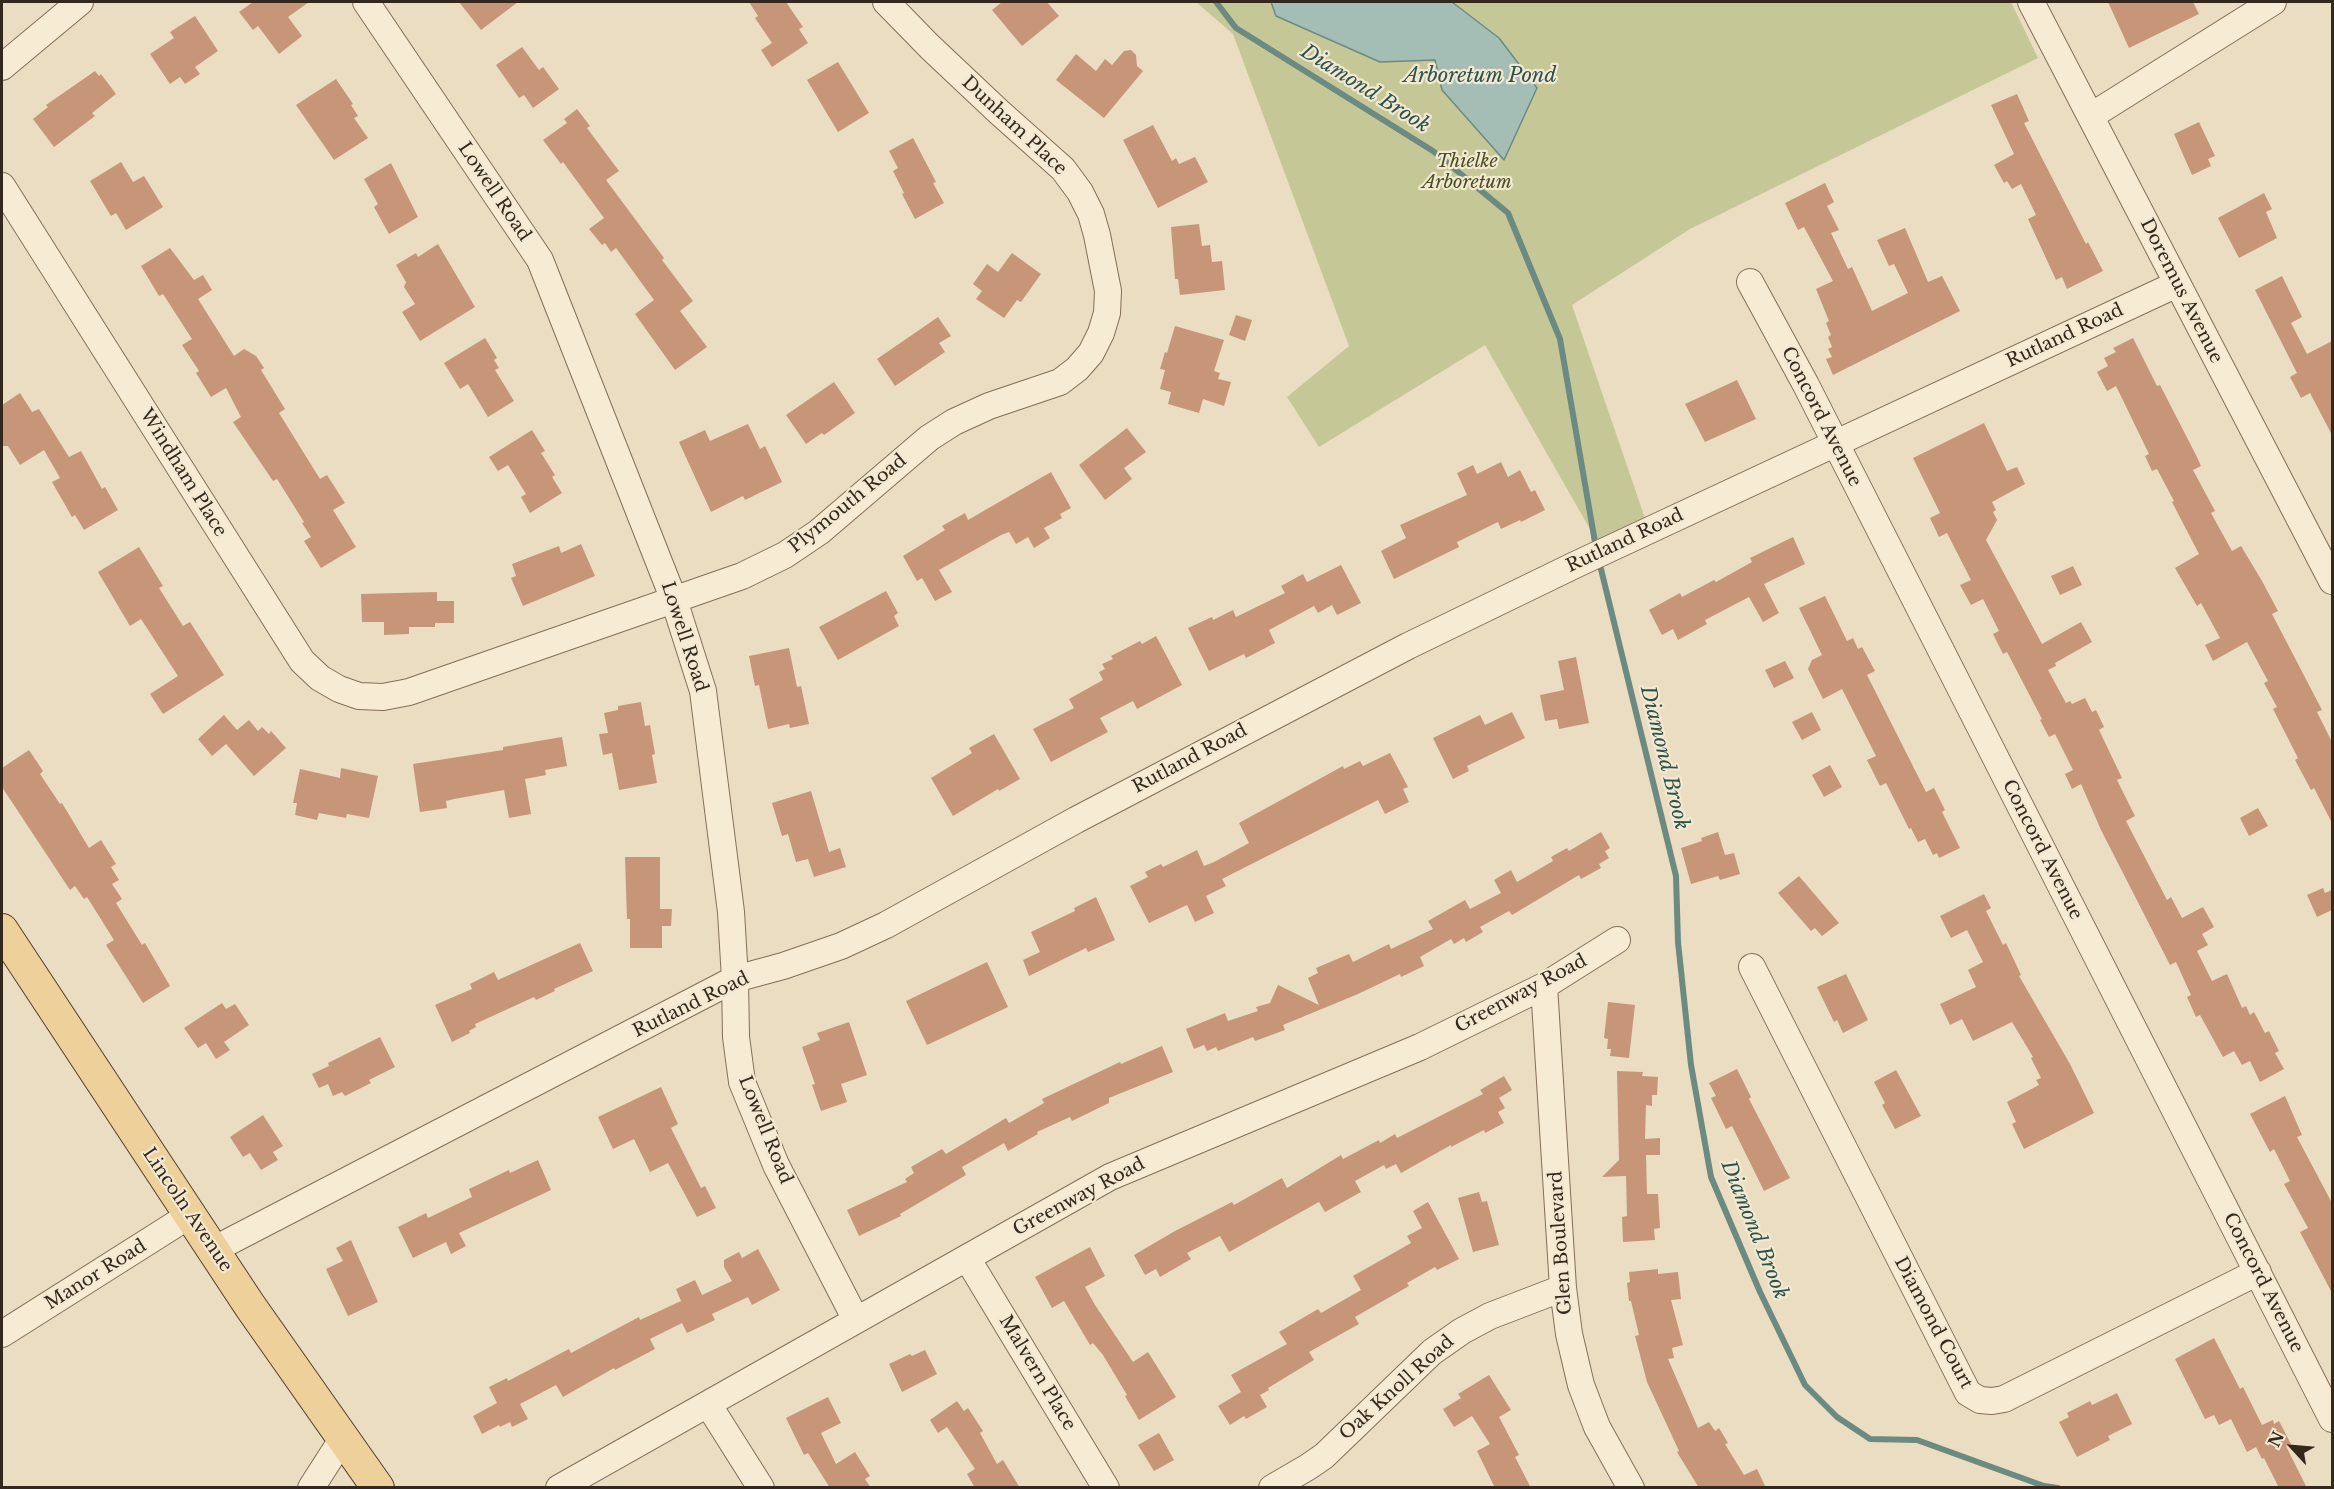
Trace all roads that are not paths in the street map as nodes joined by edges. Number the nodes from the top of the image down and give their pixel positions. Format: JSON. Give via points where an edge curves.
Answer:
{"nodes":[{"id":1,"x":80,"y":2,"type":"edge"},
{"id":2,"x":366,"y":2,"type":"edge"},
{"id":3,"x":886,"y":2,"type":"edge"},
{"id":4,"x":2031,"y":2,"type":"edge"},
{"id":5,"x":2273,"y":2,"type":"edge"},
{"id":6,"x":2,"y":67,"type":"edge"},
{"id":7,"x":2091,"y":117,"type":"junction"},
{"id":8,"x":2,"y":186,"type":"edge"},
{"id":9,"x":1750,"y":282,"type":"dead end"},
{"id":10,"x":2177,"y":284,"type":"junction"},
{"id":11,"x":1043,"y":389,"type":"joint"},
{"id":12,"x":1834,"y":443,"type":"junction"},
{"id":13,"x":2332,"y":581,"type":"edge"},
{"id":14,"x":674,"y":600,"type":"junction"},
{"id":15,"x":409,"y":692,"type":"joint"},
{"id":16,"x":2,"y":930,"type":"edge"},
{"id":17,"x":1617,"y":940,"type":"dead end"},
{"id":18,"x":1752,"y":967,"type":"dead end"},
{"id":19,"x":735,"y":979,"type":"junction"},
{"id":20,"x":1544,"y":986,"type":"junction"},
{"id":21,"x":190,"y":1215,"type":"junction"},
{"id":22,"x":213,"y":1250,"type":"junction"},
{"id":23,"x":967,"y":1258,"type":"junction"},
{"id":24,"x":2258,"y":1272,"type":"junction"},
{"id":25,"x":1563,"y":1288,"type":"junction"},
{"id":26,"x":856,"y":1320,"type":"junction"},
{"id":27,"x":2,"y":1334,"type":"edge"},
{"id":28,"x":708,"y":1404,"type":"junction"},
{"id":29,"x":2332,"y":1419,"type":"edge"},
{"id":30,"x":343,"y":1438,"type":"junction"},
{"id":31,"x":1313,"y":1477,"type":"edge"},
{"id":32,"x":311,"y":1488,"type":"edge"},
{"id":33,"x":378,"y":1488,"type":"edge"},
{"id":34,"x":559,"y":1488,"type":"edge"},
{"id":35,"x":761,"y":1488,"type":"edge"},
{"id":36,"x":1106,"y":1488,"type":"edge"},
{"id":37,"x":1272,"y":1488,"type":"edge"},
{"id":38,"x":1631,"y":1488,"type":"edge"}],
"edges":[{"from":1,"to":6,"type":"street"},
{"from":2,"to":14,"type":"street","name":"Lowell Road","via":[[540,260]]},
{"from":3,"to":11,"type":"street","name":"Dunham Place","via":[[1063,169],[1091,214],[1108,291],[1107,313],[1091,352],[1077,369]]},
{"from":4,"to":7,"type":"street","name":"Doremus Avenue"},
{"from":5,"to":7,"type":"street"},
{"from":7,"to":10,"type":"street","name":"Doremus Avenue"},
{"from":8,"to":15,"type":"street","name":"Windham Place","via":[[302,661],[320,678],[359,696]]},
{"from":9,"to":12,"type":"street","name":"Concord Avenue"},
{"from":10,"to":12,"type":"street","name":"Rutland Road"},
{"from":10,"to":13,"type":"street","name":"Doremus Avenue"},
{"from":11,"to":14,"type":"street","name":"Plymouth Road","via":[[989,406],[929,438],[819,532],[785,555],[742,576]]},
{"from":12,"to":19,"type":"street","name":"Rutland Road","via":[[1408,646],[1086,814],[886,925],[841,946]]},
{"from":12,"to":24,"type":"street","name":"Concord Avenue"},
{"from":14,"to":15,"type":"street","name":"Plymouth Road"},
{"from":14,"to":19,"type":"street","name":"Lowell Road","via":[[703,691],[731,912]]},
{"from":16,"to":21,"type":"main road","name":"Lincoln Avenue"},
{"from":17,"to":20,"type":"street","name":"Greenway Road"},
{"from":18,"to":24,"type":"street","name":"Diamond Court","via":[[1968,1393],[1980,1400],[2004,1399]]},
{"from":19,"to":22,"type":"street","name":"Rutland Road"},
{"from":19,"to":26,"type":"street","name":"Lowell Road","via":[[735,1037],[742,1083],[776,1164]]},
{"from":20,"to":23,"type":"street","name":"Greenway Road","via":[[1420,1047],[1110,1177]]},
{"from":20,"to":25,"type":"street","name":"Glen Boulevard"},
{"from":21,"to":22,"type":"main road","name":"Lincoln Avenue"},
{"from":21,"to":27,"type":"street","name":"Manor Road"},
{"from":22,"to":30,"type":"main road","name":"Lincoln Avenue"},
{"from":23,"to":26,"type":"street","name":"Greenway Road"},
{"from":23,"to":36,"type":"street","name":"Malvern Place"},
{"from":24,"to":29,"type":"street","name":"Concord Avenue"},
{"from":25,"to":31,"type":"street","name":"Oak Knoll Road","via":[[1490,1316],[1432,1352],[1324,1455]]},
{"from":25,"to":38,"type":"street","name":"Glen Boulevard","via":[[1581,1385],[1597,1427]]},
{"from":26,"to":28,"type":"street","name":"Greenway Road"},
{"from":28,"to":34,"type":"street","name":"Greenway Road"},
{"from":28,"to":35,"type":"street"},
{"from":30,"to":32,"type":"street"},
{"from":30,"to":33,"type":"main road","name":"Lincoln Avenue"},
{"from":31,"to":37,"type":"street","name":"Oak Knoll Road"}]}
